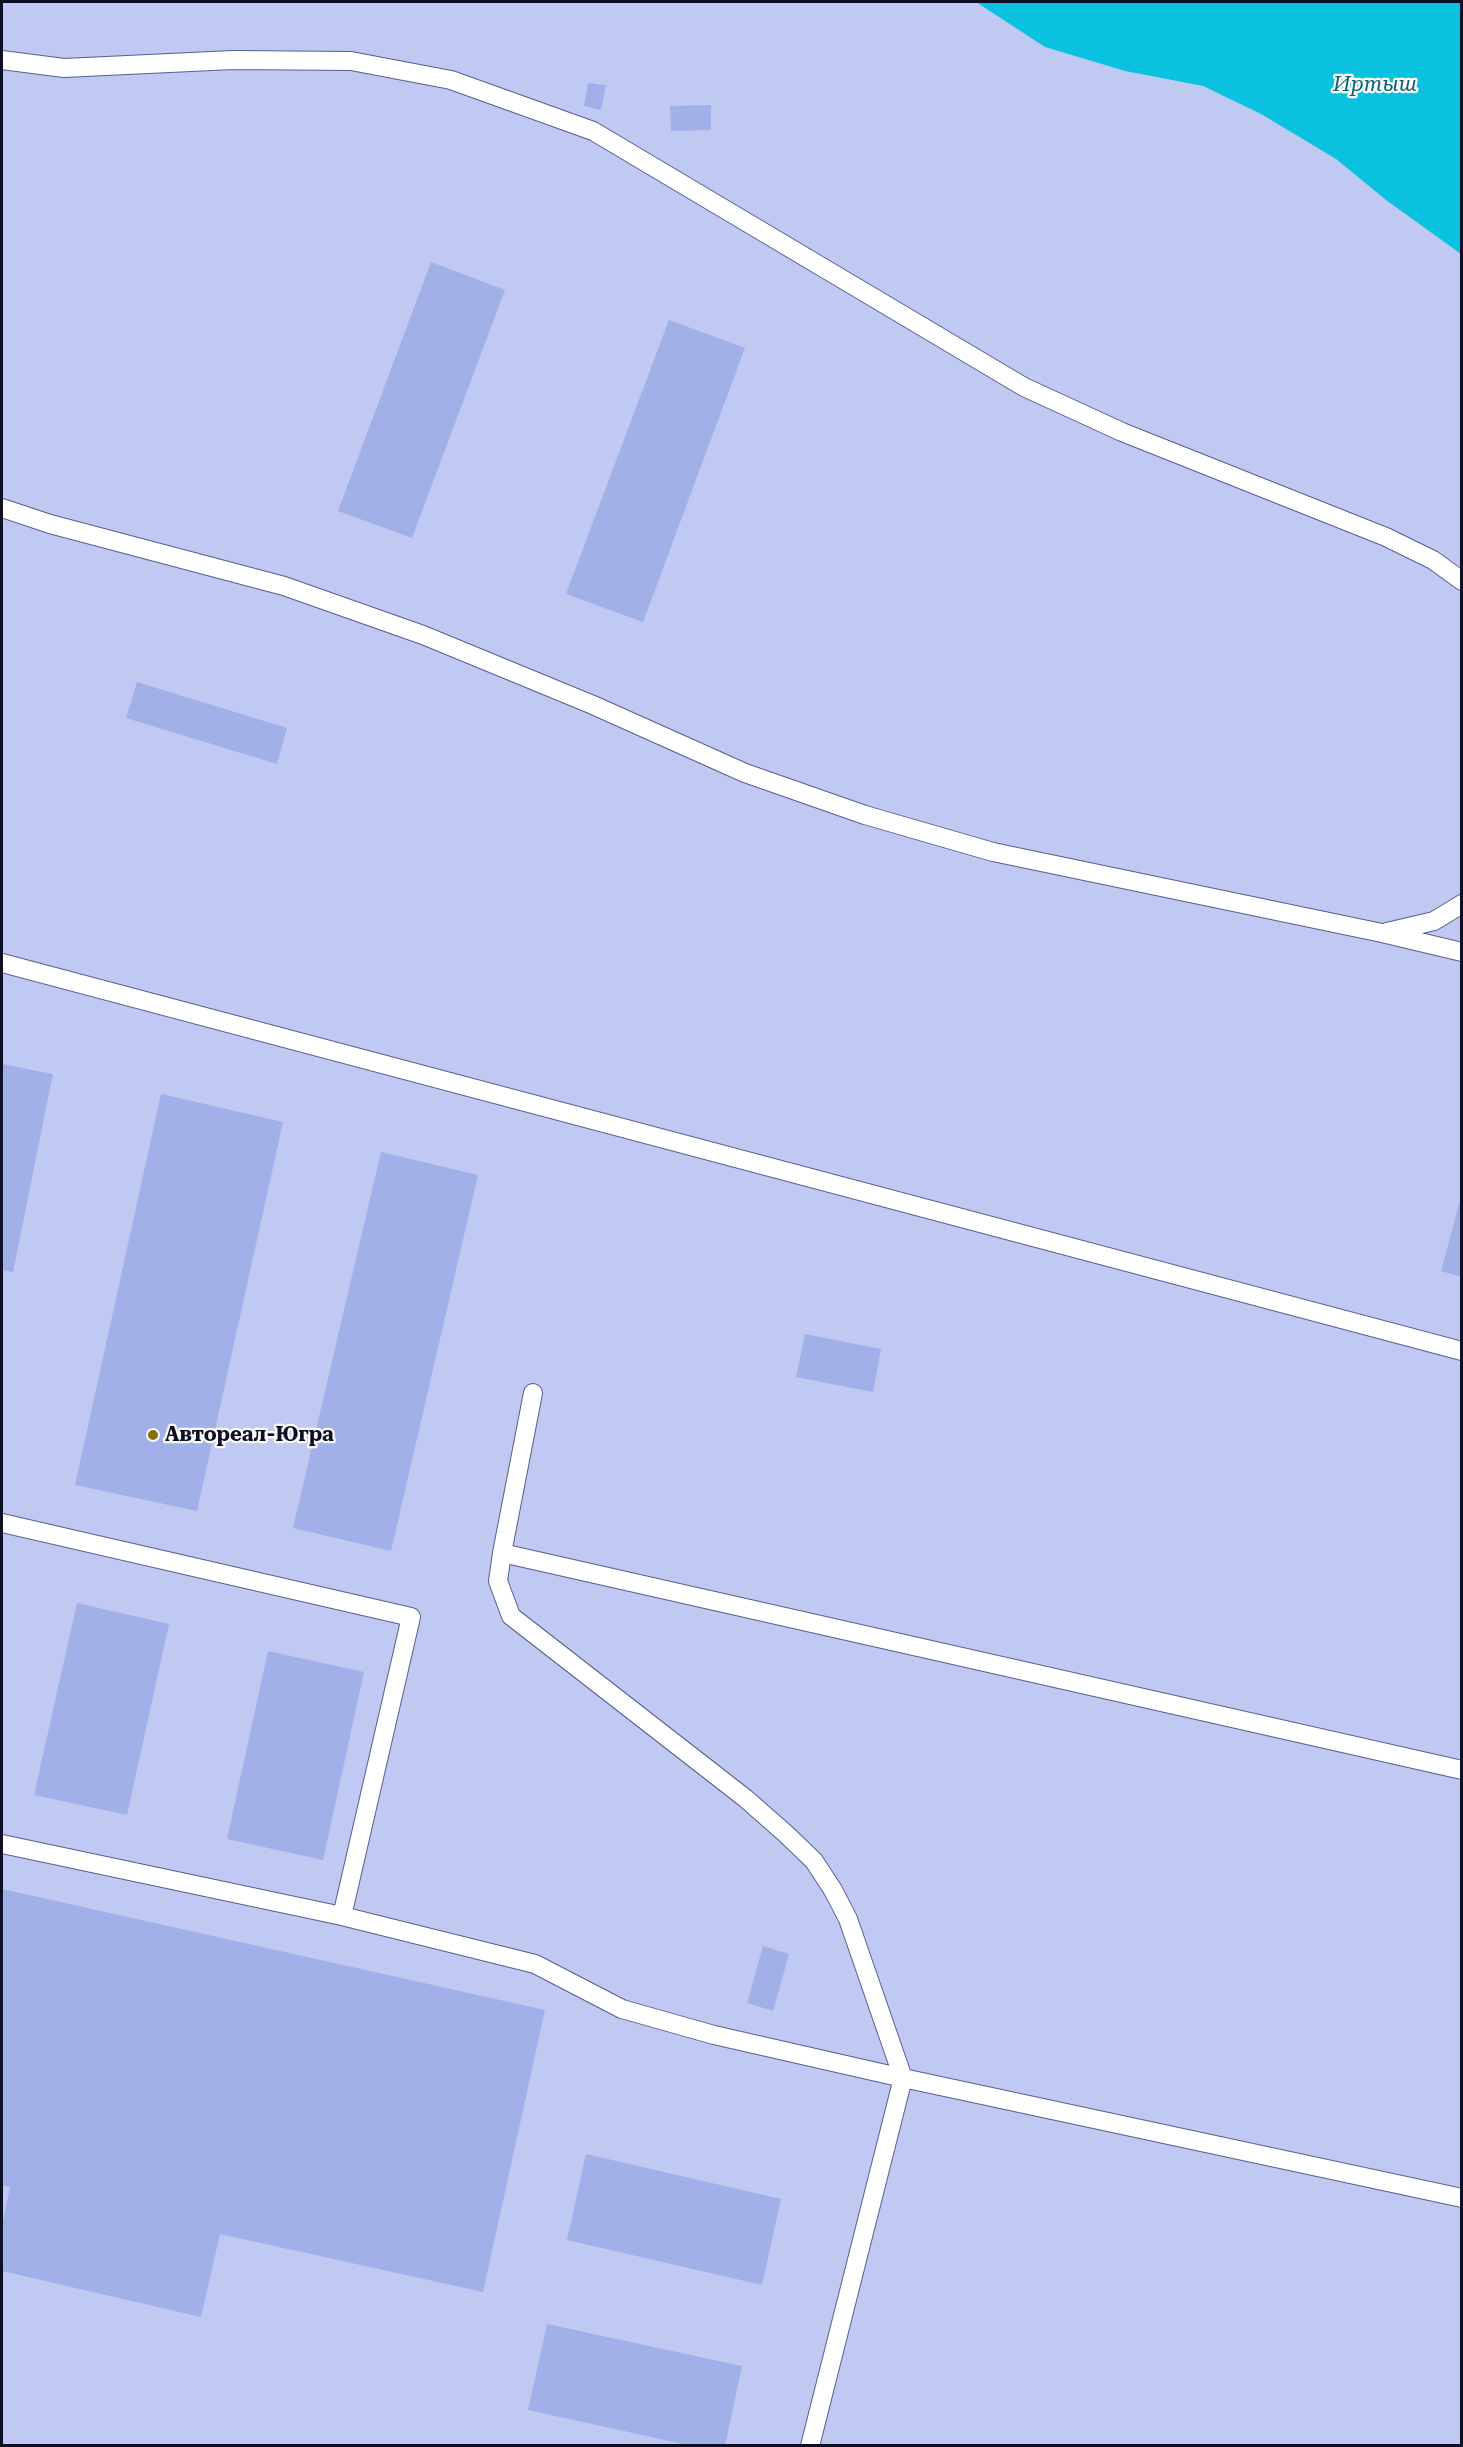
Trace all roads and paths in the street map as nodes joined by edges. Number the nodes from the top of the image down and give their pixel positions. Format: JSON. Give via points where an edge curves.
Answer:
{"nodes":[{"id":1,"x":2,"y":60,"type":"edge"},
{"id":2,"x":2,"y":508,"type":"edge"},
{"id":3,"x":1461,"y":581,"type":"edge"},
{"id":4,"x":1461,"y":904,"type":"edge"},
{"id":5,"x":1382,"y":933,"type":"junction"},
{"id":6,"x":1461,"y":952,"type":"edge"},
{"id":7,"x":2,"y":963,"type":"edge"},
{"id":8,"x":1461,"y":1351,"type":"edge"},
{"id":9,"x":533,"y":1393,"type":"dead end"},
{"id":10,"x":2,"y":1523,"type":"edge"},
{"id":11,"x":502,"y":1553,"type":"junction"},
{"id":12,"x":1461,"y":1770,"type":"edge"},
{"id":13,"x":2,"y":1844,"type":"edge"},
{"id":14,"x":342,"y":1916,"type":"junction"},
{"id":15,"x":903,"y":2078,"type":"junction"},
{"id":16,"x":1461,"y":2198,"type":"edge"},
{"id":17,"x":810,"y":2445,"type":"edge"}],
"edges":[{"from":1,"to":3,"type":"lane","via":[[64,68],[233,60],[351,61],[451,80],[592,131],[1024,387],[1122,432],[1386,537],[1433,560]]},
{"from":2,"to":5,"type":"lane","via":[[284,586],[423,635],[745,773],[865,815],[993,852]]},
{"from":4,"to":5,"type":"lane","via":[[1434,921]]},
{"from":5,"to":6,"type":"lane"},
{"from":7,"to":8,"type":"lane"},
{"from":9,"to":11,"type":"lane"},
{"from":10,"to":14,"type":"lane","via":[[411,1617]]},
{"from":11,"to":12,"type":"lane"},
{"from":11,"to":15,"type":"lane","via":[[498,1581],[511,1616],[745,1798],[814,1861],[848,1919]]},
{"from":13,"to":14,"type":"lane"},
{"from":14,"to":15,"type":"lane","via":[[535,1964],[622,2009],[714,2035]]},
{"from":15,"to":16,"type":"lane"},
{"from":15,"to":17,"type":"lane"}]}
